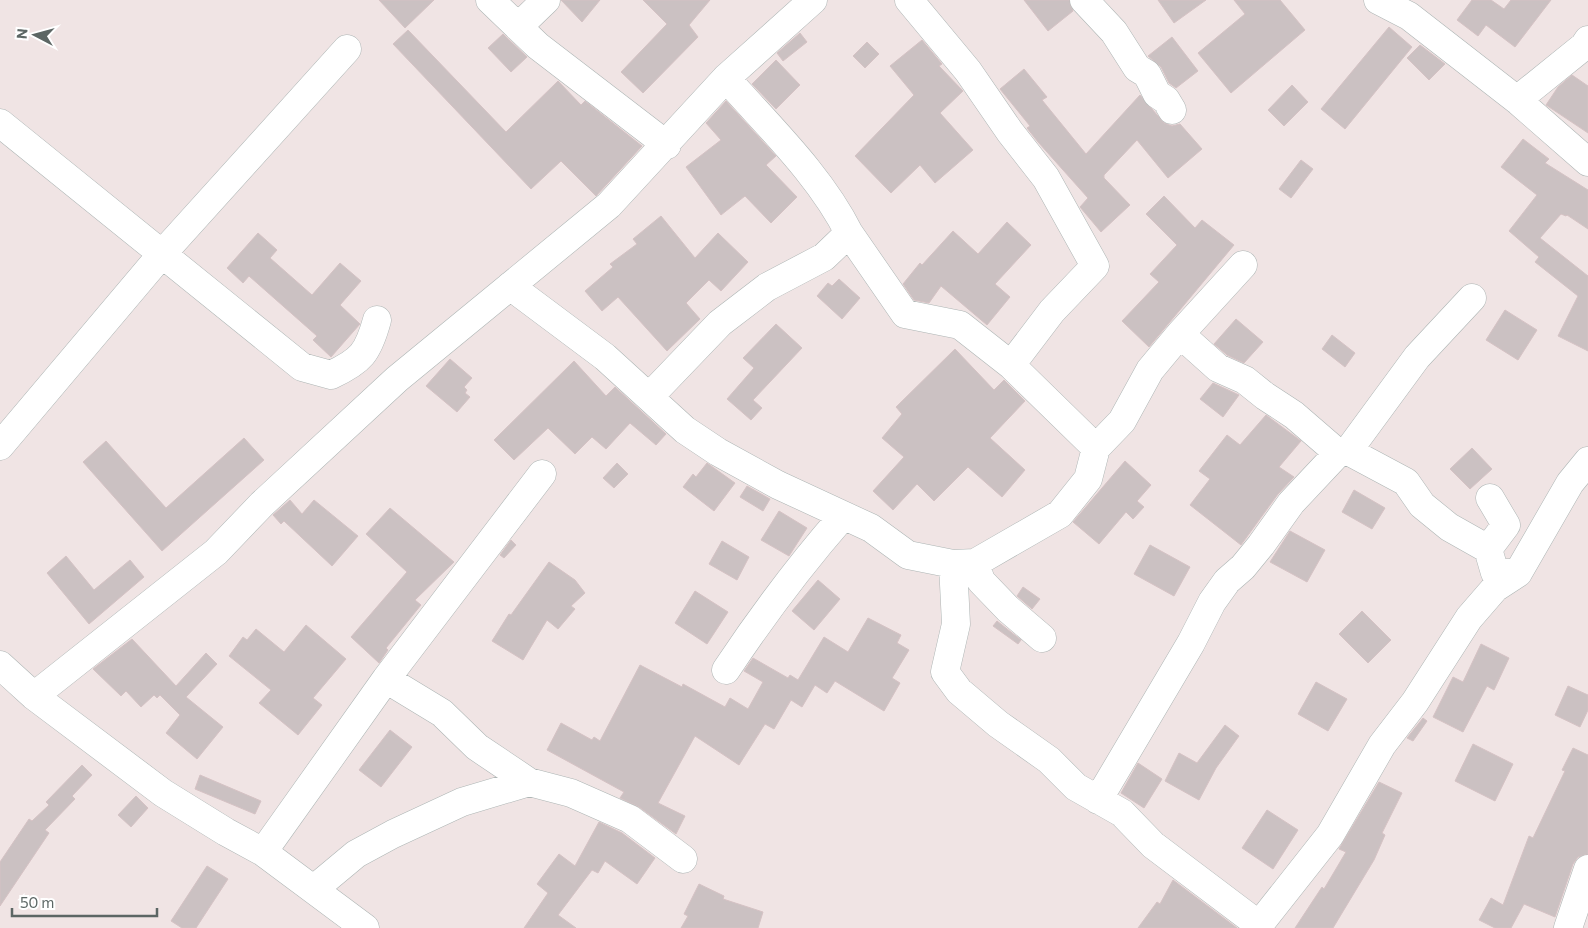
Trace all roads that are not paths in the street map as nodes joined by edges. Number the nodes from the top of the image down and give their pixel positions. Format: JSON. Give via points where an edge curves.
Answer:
{"nodes":[{"id":1,"x":490,"y":0,"type":"edge"},
{"id":2,"x":546,"y":0,"type":"edge"},
{"id":3,"x":812,"y":0,"type":"edge"},
{"id":4,"x":909,"y":0,"type":"edge"},
{"id":5,"x":1084,"y":0,"type":"edge"},
{"id":6,"x":1378,"y":0,"type":"edge"},
{"id":7,"x":518,"y":26,"type":"junction"},
{"id":8,"x":1588,"y":40,"type":"edge"},
{"id":9,"x":347,"y":50,"type":"dead end"},
{"id":10,"x":726,"y":78,"type":"junction"},
{"id":11,"x":1517,"y":100,"type":"junction"},
{"id":12,"x":1172,"y":110,"type":"dead end"},
{"id":13,"x":0,"y":123,"type":"edge"},
{"id":14,"x":666,"y":145,"type":"junction"},
{"id":15,"x":1588,"y":162,"type":"edge"},
{"id":16,"x":849,"y":233,"type":"junction"},
{"id":17,"x":162,"y":254,"type":"junction"},
{"id":18,"x":1243,"y":265,"type":"dead end"},
{"id":19,"x":510,"y":286,"type":"junction"},
{"id":20,"x":1472,"y":298,"type":"dead end"},
{"id":21,"x":377,"y":320,"type":"dead end"},
{"id":22,"x":1180,"y":334,"type":"junction"},
{"id":23,"x":1010,"y":365,"type":"junction"},
{"id":24,"x":649,"y":397,"type":"junction"},
{"id":25,"x":0,"y":446,"type":"edge"},
{"id":26,"x":1096,"y":448,"type":"junction"},
{"id":27,"x":1343,"y":452,"type":"junction"},
{"id":28,"x":1588,"y":461,"type":"edge"},
{"id":29,"x":542,"y":474,"type":"dead end"},
{"id":30,"x":1490,"y":498,"type":"dead end"},
{"id":31,"x":843,"y":516,"type":"junction"},
{"id":32,"x":1488,"y":550,"type":"junction"},
{"id":33,"x":964,"y":563,"type":"junction"},
{"id":34,"x":1518,"y":573,"type":"junction"},
{"id":35,"x":1042,"y":638,"type":"dead end"},
{"id":36,"x":2,"y":670,"type":"edge"},
{"id":37,"x":726,"y":670,"type":"dead end"},
{"id":38,"x":386,"y":679,"type":"junction"},
{"id":39,"x":34,"y":696,"type":"junction"},
{"id":40,"x":528,"y":782,"type":"junction"},
{"id":41,"x":1098,"y":800,"type":"junction"},
{"id":42,"x":263,"y":852,"type":"junction"},
{"id":43,"x":683,"y":859,"type":"dead end"},
{"id":44,"x":1588,"y":869,"type":"edge"},
{"id":45,"x":314,"y":889,"type":"junction"},
{"id":46,"x":1259,"y":927,"type":"edge"},
{"id":47,"x":365,"y":928,"type":"edge"},
{"id":48,"x":1568,"y":928,"type":"edge"}],
"edges":[{"from":1,"to":7,"type":"street"},
{"from":2,"to":7,"type":"street"},
{"from":3,"to":10,"type":"street"},
{"from":4,"to":23,"type":"street","via":[[968,71],[1046,178],[1096,266],[1052,311]]},
{"from":5,"to":12,"type":"street","via":[[1114,32],[1137,68],[1147,74],[1157,94]]},
{"from":6,"to":11,"type":"street","via":[[1409,16]]},
{"from":7,"to":14,"type":"street","via":[[538,46]]},
{"from":8,"to":11,"type":"street"},
{"from":9,"to":17,"type":"street"},
{"from":10,"to":14,"type":"street"},
{"from":10,"to":16,"type":"street","via":[[821,187]]},
{"from":11,"to":15,"type":"street"},
{"from":13,"to":17,"type":"street"},
{"from":14,"to":19,"type":"street","via":[[609,204]]},
{"from":16,"to":23,"type":"street","via":[[905,314],[960,325]]},
{"from":16,"to":24,"type":"street","via":[[824,257],[768,287],[720,322]]},
{"from":17,"to":21,"type":"street","via":[[302,366],[331,375],[354,364],[371,343]]},
{"from":17,"to":25,"type":"street"},
{"from":18,"to":22,"type":"street"},
{"from":19,"to":24,"type":"street","via":[[606,357]]},
{"from":19,"to":39,"type":"street","via":[[397,378],[262,504],[216,552]]},
{"from":20,"to":27,"type":"street","via":[[1417,357]]},
{"from":22,"to":26,"type":"street","via":[[1150,370],[1122,421]]},
{"from":22,"to":27,"type":"street","via":[[1218,368],[1246,380]]},
{"from":23,"to":26,"type":"street"},
{"from":24,"to":31,"type":"street","via":[[685,430],[718,452]]},
{"from":26,"to":33,"type":"street","via":[[1088,479],[1060,514]]},
{"from":27,"to":32,"type":"street","via":[[1406,482],[1422,504],[1449,527]]},
{"from":27,"to":41,"type":"street","via":[[1291,503],[1261,545],[1212,602]]},
{"from":28,"to":34,"type":"street","via":[[1570,483]]},
{"from":29,"to":38,"type":"street"},
{"from":30,"to":32,"type":"street","via":[[1506,525]]},
{"from":31,"to":33,"type":"street","via":[[871,528],[908,555]]},
{"from":31,"to":37,"type":"street","via":[[802,562]]},
{"from":32,"to":34,"type":"street","via":[[1495,573]]},
{"from":33,"to":35,"type":"street","via":[[1008,610]]},
{"from":33,"to":41,"type":"street","via":[[956,624],[945,672],[960,692],[992,719],[1049,760],[1076,787]]},
{"from":34,"to":46,"type":"street","via":[[1495,588],[1469,618],[1415,702],[1382,745],[1330,835]]},
{"from":36,"to":39,"type":"street"},
{"from":38,"to":40,"type":"street","via":[[442,713],[477,747]]},
{"from":38,"to":42,"type":"street"},
{"from":39,"to":42,"type":"street","via":[[163,793]]},
{"from":40,"to":43,"type":"street","via":[[571,793],[630,819]]},
{"from":40,"to":45,"type":"street","via":[[462,802],[393,834],[356,854]]},
{"from":41,"to":46,"type":"street","via":[[1122,813],[1153,845]]},
{"from":42,"to":45,"type":"street"},
{"from":44,"to":48,"type":"street"},
{"from":45,"to":47,"type":"street"}]}
